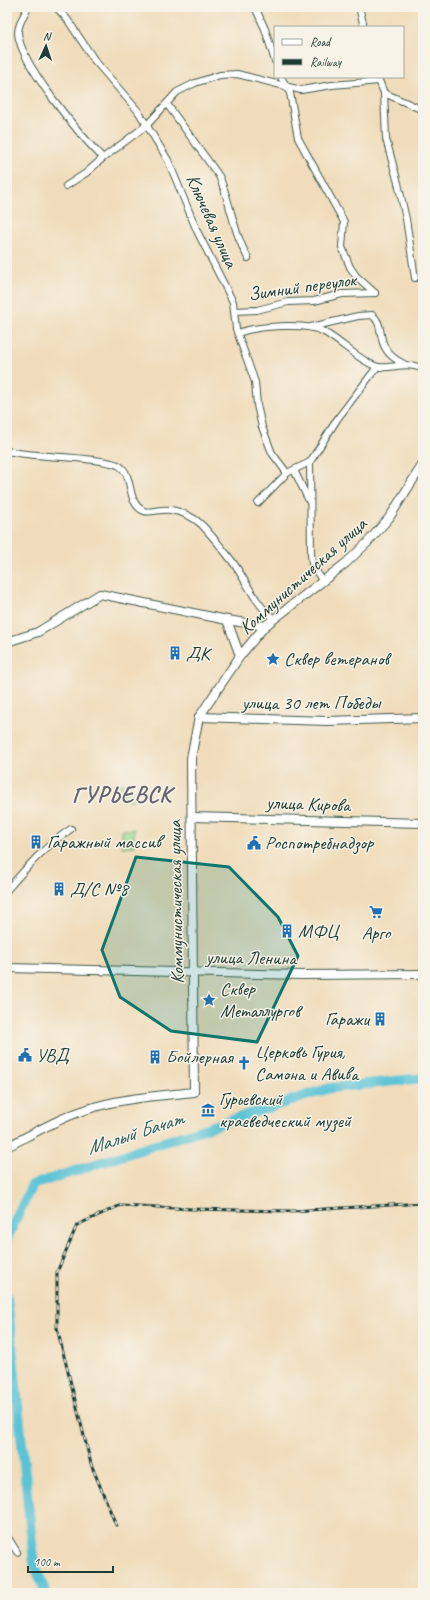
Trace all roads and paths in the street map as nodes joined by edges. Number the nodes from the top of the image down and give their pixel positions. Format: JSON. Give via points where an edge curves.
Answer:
{"nodes":[{"id":1,"x":28,"y":7,"type":"edge"},
{"id":2,"x":56,"y":7,"type":"edge"},
{"id":3,"x":255,"y":7,"type":"edge"},
{"id":4,"x":359,"y":7,"type":"edge"},
{"id":5,"x":364,"y":26,"type":"edge"},
{"id":6,"x":274,"y":58,"type":"edge"},
{"id":7,"x":282,"y":78,"type":"edge"},
{"id":8,"x":378,"y":79,"type":"edge"},
{"id":9,"x":286,"y":86,"type":"junction"},
{"id":10,"x":384,"y":93,"type":"junction"},
{"id":11,"x":168,"y":104,"type":"junction"},
{"id":12,"x":423,"y":110,"type":"edge"},
{"id":13,"x":147,"y":125,"type":"junction"},
{"id":14,"x":103,"y":158,"type":"junction"},
{"id":15,"x":66,"y":186,"type":"dead end"},
{"id":16,"x":248,"y":258,"type":"dead end"},
{"id":17,"x":414,"y":278,"type":"dead end"},
{"id":18,"x":234,"y":311,"type":"junction"},
{"id":19,"x":311,"y":327,"type":"junction"},
{"id":20,"x":238,"y":333,"type":"junction"},
{"id":21,"x":406,"y":365,"type":"junction"},
{"id":22,"x":377,"y":367,"type":"junction"},
{"id":23,"x":423,"y":369,"type":"edge"},
{"id":24,"x":7,"y":451,"type":"edge"},
{"id":25,"x":310,"y":462,"type":"junction"},
{"id":26,"x":423,"y":464,"type":"edge"},
{"id":27,"x":294,"y":470,"type":"junction"},
{"id":28,"x":288,"y":473,"type":"junction"},
{"id":29,"x":258,"y":503,"type":"dead end"},
{"id":30,"x":310,"y":504,"type":"junction"},
{"id":31,"x":322,"y":582,"type":"junction"},
{"id":32,"x":274,"y":619,"type":"junction"},
{"id":33,"x":228,"y":620,"type":"junction"},
{"id":34,"x":265,"y":626,"type":"junction"},
{"id":35,"x":7,"y":642,"type":"edge"},
{"id":36,"x":240,"y":656,"type":"junction"},
{"id":37,"x":199,"y":717,"type":"junction"},
{"id":38,"x":423,"y":718,"type":"edge"},
{"id":39,"x":192,"y":817,"type":"junction"},
{"id":40,"x":423,"y":823,"type":"edge"},
{"id":41,"x":71,"y":829,"type":"dead end"},
{"id":42,"x":7,"y":890,"type":"edge"},
{"id":43,"x":7,"y":968,"type":"edge"},
{"id":44,"x":193,"y":972,"type":"junction"},
{"id":45,"x":423,"y":974,"type":"edge"},
{"id":46,"x":7,"y":1147,"type":"edge"},
{"id":47,"x":7,"y":1536,"type":"edge"},
{"id":48,"x":17,"y":1552,"type":"dead end"}],
"edges":[{"from":1,"to":14,"type":"street","via":[[18,32],[21,46],[36,77]]},
{"from":2,"to":13,"type":"street","name":"Ключевая улица","via":[[95,61]]},
{"from":3,"to":6,"type":"street"},
{"from":4,"to":5,"type":"street"},
{"from":7,"to":9,"type":"street"},
{"from":8,"to":9,"type":"street","via":[[301,90]]},
{"from":8,"to":10,"type":"street"},
{"from":9,"to":11,"type":"street","via":[[246,75],[220,75],[187,86],[177,92]]},
{"from":9,"to":18,"type":"street","name":"Зимний переулок","via":[[293,105],[298,138],[344,222],[342,247],[350,267],[375,293],[342,294],[314,301],[288,302],[257,310]]},
{"from":10,"to":12,"type":"street"},
{"from":10,"to":17,"type":"street","via":[[386,139],[406,217]]},
{"from":11,"to":13,"type":"street"},
{"from":11,"to":16,"type":"street","via":[[219,176],[236,233]]},
{"from":13,"to":14,"type":"street"},
{"from":13,"to":18,"type":"street","name":"Ключевая улица","via":[[168,160]]},
{"from":14,"to":15,"type":"street","via":[[86,174]]},
{"from":18,"to":20,"type":"street","name":"Ключевая улица"},
{"from":19,"to":20,"type":"street","via":[[256,328]]},
{"from":19,"to":21,"type":"street","via":[[370,314],[377,321],[381,340],[388,353]]},
{"from":19,"to":22,"type":"street","via":[[326,333]]},
{"from":20,"to":28,"type":"street","name":"Ключевая улица","via":[[255,382],[258,412],[267,442],[278,462]]},
{"from":21,"to":22,"type":"street"},
{"from":21,"to":23,"type":"street"},
{"from":22,"to":25,"type":"street","via":[[338,418]]},
{"from":24,"to":32,"type":"street","via":[[74,457],[118,465],[125,473],[139,508],[145,511],[174,510],[202,524]]},
{"from":25,"to":27,"type":"street"},
{"from":25,"to":30,"type":"street"},
{"from":26,"to":31,"type":"street","name":"Коммунистическая улица","via":[[379,530],[346,563]]},
{"from":27,"to":28,"type":"street"},
{"from":27,"to":30,"type":"street"},
{"from":28,"to":29,"type":"street"},
{"from":30,"to":31,"type":"street","via":[[311,560]]},
{"from":31,"to":32,"type":"street","name":"Коммунистическая улица"},
{"from":32,"to":34,"type":"street","name":"Коммунистическая улица"},
{"from":33,"to":34,"type":"street"},
{"from":33,"to":35,"type":"street","via":[[100,594],[38,632]]},
{"from":33,"to":36,"type":"street"},
{"from":34,"to":36,"type":"street","name":"Коммунистическая улица"},
{"from":36,"to":37,"type":"street","name":"Коммунистическая улица"},
{"from":37,"to":38,"type":"street","name":"улица 30 лет Победы","via":[[327,721]]},
{"from":37,"to":39,"type":"street","name":"Коммунистическая улица","via":[[191,758]]},
{"from":39,"to":40,"type":"street","name":"улица Кирова"},
{"from":39,"to":44,"type":"street","name":"Коммунистическая улица"},
{"from":41,"to":42,"type":"street","via":[[41,853]]},
{"from":43,"to":44,"type":"street","name":"улица Ленина"},
{"from":44,"to":45,"type":"street","name":"улица Ленина","via":[[302,975]]},
{"from":44,"to":46,"type":"street","name":"Коммунистическая улица","via":[[194,1092],[138,1098],[86,1109]]},
{"from":47,"to":48,"type":"street"}]}
